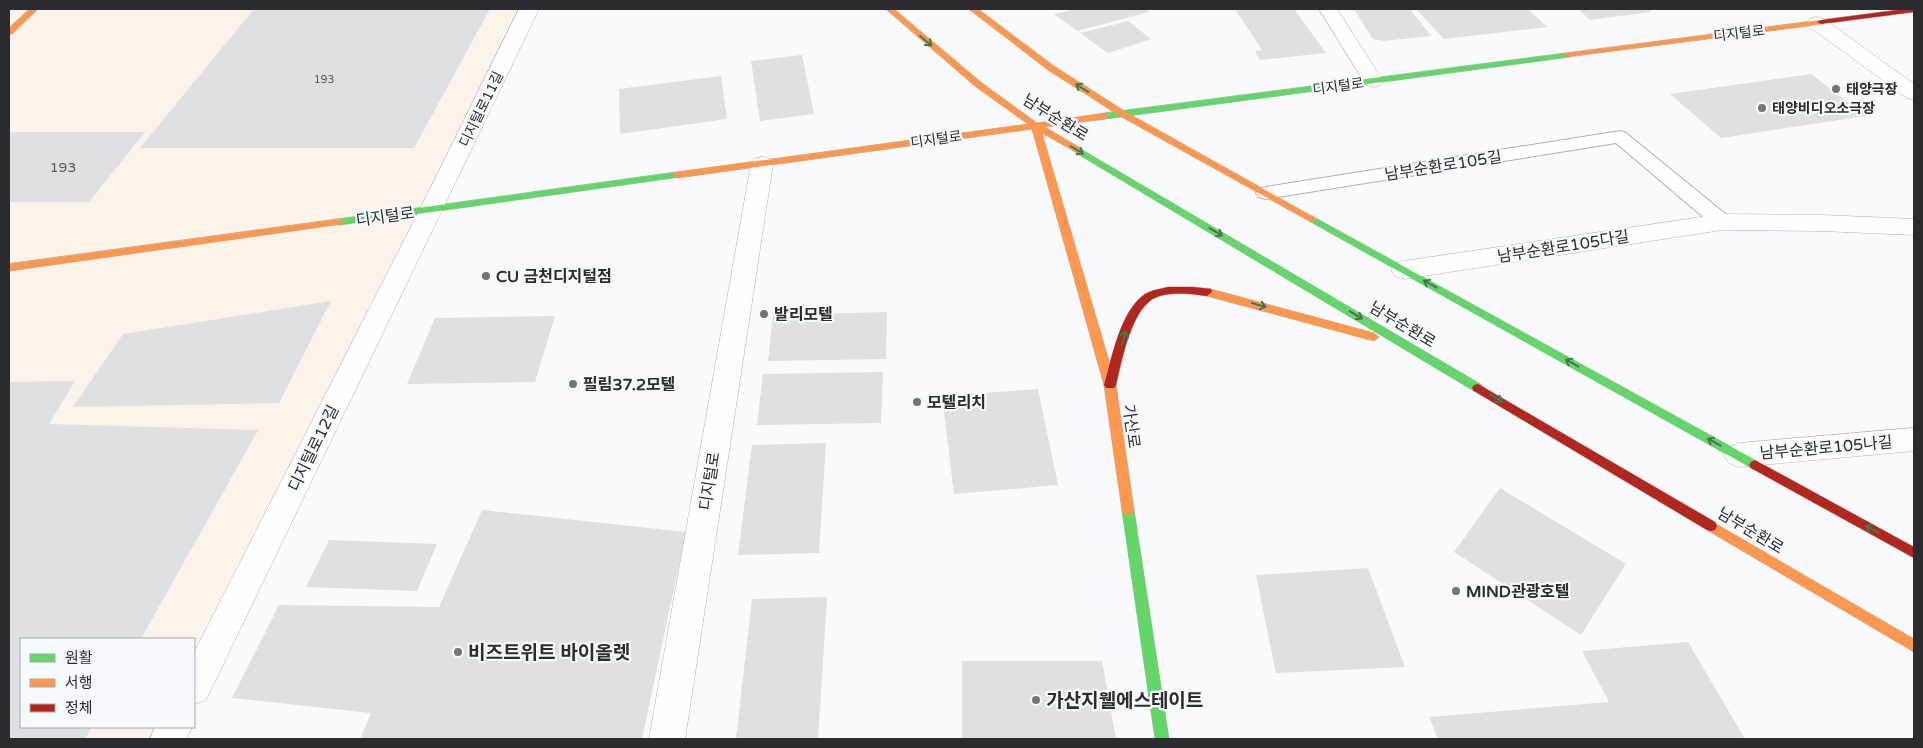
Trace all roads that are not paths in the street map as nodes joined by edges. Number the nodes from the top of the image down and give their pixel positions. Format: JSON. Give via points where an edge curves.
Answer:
{"nodes":[{"id":1,"x":34,"y":9,"type":"edge"},
{"id":2,"x":529,"y":9,"type":"edge"},
{"id":3,"x":890,"y":9,"type":"edge"},
{"id":4,"x":973,"y":9,"type":"edge"},
{"id":5,"x":1328,"y":9,"type":"edge"},
{"id":6,"x":1914,"y":10,"type":"edge"},
{"id":7,"x":1817,"y":22,"type":"junction"},
{"id":8,"x":9,"y":32,"type":"edge"},
{"id":9,"x":1373,"y":81,"type":"junction"},
{"id":10,"x":1914,"y":94,"type":"edge"},
{"id":11,"x":1123,"y":114,"type":"junction"},
{"id":12,"x":1035,"y":125,"type":"junction"},
{"id":13,"x":762,"y":164,"type":"junction"},
{"id":14,"x":1266,"y":193,"type":"junction"},
{"id":15,"x":432,"y":209,"type":"junction"},
{"id":16,"x":1722,"y":222,"type":"junction"},
{"id":17,"x":1914,"y":227,"type":"edge"},
{"id":18,"x":9,"y":268,"type":"edge"},
{"id":19,"x":1404,"y":270,"type":"junction"},
{"id":20,"x":1411,"y":348,"type":"junction"},
{"id":21,"x":1110,"y":385,"type":"junction"},
{"id":22,"x":1914,"y":439,"type":"edge"},
{"id":23,"x":1739,"y":455,"type":"junction"},
{"id":24,"x":1914,"y":553,"type":"edge"},
{"id":25,"x":1914,"y":646,"type":"edge"},
{"id":26,"x":195,"y":686,"type":"edge"},
{"id":27,"x":667,"y":739,"type":"edge"},
{"id":28,"x":1162,"y":739,"type":"edge"}],
"edges":[{"from":1,"to":8,"type":"main road"},
{"from":2,"to":15,"type":"street","name":"디지털로11길"},
{"from":3,"to":12,"type":"main road","name":"남부순환로","one_way":true,"via":[[979,85]]},
{"from":11,"to":4,"type":"main road","one_way":true,"via":[[1051,68]]},
{"from":5,"to":9,"type":"street"},
{"from":6,"to":7,"type":"main road","name":"디지털로"},
{"from":7,"to":9,"type":"main road","name":"디지털로"},
{"from":7,"to":10,"type":"street"},
{"from":9,"to":11,"type":"main road","name":"디지털로"},
{"from":11,"to":12,"type":"main road","name":"디지털로"},
{"from":11,"to":14,"type":"main road"},
{"from":12,"to":13,"type":"main road","name":"디지털로"},
{"from":12,"to":20,"type":"main road","name":"남부순환로","one_way":true},
{"from":12,"to":21,"type":"main road","name":"가산로"},
{"from":13,"to":15,"type":"main road","name":"디지털로"},
{"from":13,"to":27,"type":"street","name":"디지털로"},
{"from":14,"to":16,"type":"lane","name":"남부순환로105길","via":[[1620,137]]},
{"from":14,"to":19,"type":"main road"},
{"from":15,"to":18,"type":"main road","name":"디지털로"},
{"from":15,"to":26,"type":"street","name":"디지털로12길"},
{"from":16,"to":17,"type":"street","name":"남부순환로105다길"},
{"from":16,"to":19,"type":"street","name":"남부순환로105다길"},
{"from":23,"to":19,"type":"main road","one_way":true},
{"from":21,"to":20,"type":"main road","one_way":true,"via":[[1129,322],[1148,297],[1181,289],[1215,292]]},
{"from":20,"to":25,"type":"main road","name":"남부순환로","one_way":true},
{"from":21,"to":28,"type":"main road","name":"가산로"},
{"from":22,"to":23,"type":"street","name":"남부순환로105나길"},
{"from":24,"to":23,"type":"main road","one_way":true}]}
